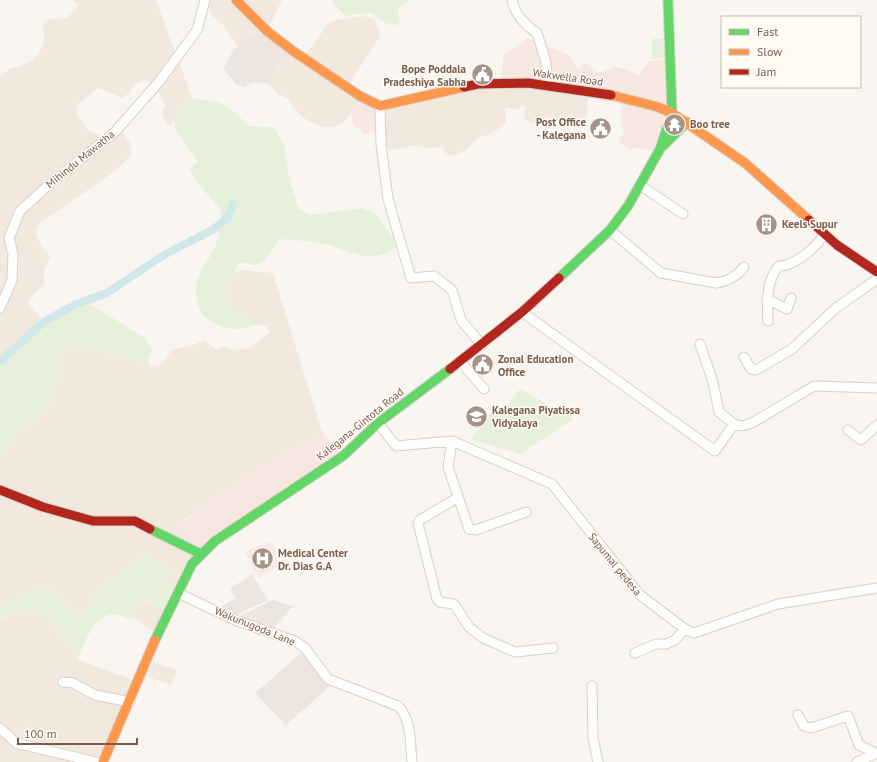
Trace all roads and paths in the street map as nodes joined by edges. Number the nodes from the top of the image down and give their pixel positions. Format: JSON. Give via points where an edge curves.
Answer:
{"nodes":[{"id":1,"x":205,"y":0,"type":"edge"},
{"id":2,"x":236,"y":0,"type":"edge"},
{"id":3,"x":512,"y":0,"type":"edge"},
{"id":4,"x":668,"y":0,"type":"edge"},
{"id":5,"x":547,"y":86,"type":"junction"},
{"id":6,"x":380,"y":106,"type":"junction"},
{"id":7,"x":672,"y":113,"type":"junction"},
{"id":8,"x":687,"y":122,"type":"junction"},
{"id":9,"x":660,"y":149,"type":"junction"},
{"id":10,"x":640,"y":185,"type":"junction"},
{"id":11,"x":683,"y":214,"type":"dead end"},
{"id":12,"x":610,"y":230,"type":"junction"},
{"id":13,"x":824,"y":235,"type":"junction"},
{"id":14,"x":744,"y":267,"type":"dead end"},
{"id":15,"x":877,"y":272,"type":"edge"},
{"id":16,"x":877,"y":278,"type":"edge"},
{"id":17,"x":791,"y":298,"type":"dead end"},
{"id":18,"x":767,"y":299,"type":"junction"},
{"id":19,"x":0,"y":308,"type":"edge"},
{"id":20,"x":522,"y":312,"type":"junction"},
{"id":21,"x":768,"y":321,"type":"dead end"},
{"id":22,"x":700,"y":344,"type":"dead end"},
{"id":23,"x":482,"y":345,"type":"junction"},
{"id":24,"x":744,"y":357,"type":"dead end"},
{"id":25,"x":460,"y":361,"type":"junction"},
{"id":26,"x":877,"y":388,"type":"edge"},
{"id":27,"x":484,"y":389,"type":"dead end"},
{"id":28,"x":378,"y":423,"type":"junction"},
{"id":29,"x":734,"y":424,"type":"junction"},
{"id":30,"x":877,"y":425,"type":"edge"},
{"id":31,"x":848,"y":430,"type":"dead end"},
{"id":32,"x":452,"y":442,"type":"junction"},
{"id":33,"x":0,"y":490,"type":"edge"},
{"id":34,"x":458,"y":498,"type":"junction"},
{"id":35,"x":526,"y":512,"type":"dead end"},
{"id":36,"x":202,"y":554,"type":"junction"},
{"id":37,"x":877,"y":588,"type":"edge"},
{"id":38,"x":178,"y":593,"type":"junction"},
{"id":39,"x":685,"y":629,"type":"junction"},
{"id":40,"x":553,"y":648,"type":"dead end"},
{"id":41,"x":634,"y":653,"type":"dead end"},
{"id":42,"x":63,"y":682,"type":"dead end"},
{"id":43,"x":592,"y":686,"type":"dead end"},
{"id":44,"x":130,"y":702,"type":"junction"},
{"id":45,"x":798,"y":715,"type":"dead end"},
{"id":46,"x":0,"y":728,"type":"edge"},
{"id":47,"x":876,"y":753,"type":"edge"},
{"id":48,"x":96,"y":762,"type":"edge"},
{"id":49,"x":103,"y":762,"type":"edge"},
{"id":50,"x":412,"y":762,"type":"edge"},
{"id":51,"x":598,"y":762,"type":"edge"},
{"id":52,"x":857,"y":762,"type":"edge"}],
"edges":[{"from":1,"to":19,"type":"street","name":"Mihindu Mawatha","via":[[197,30],[158,83],[114,133],[54,180],[20,211],[9,238],[13,254],[12,280]]},
{"from":2,"to":6,"type":"main road","via":[[267,31],[288,47],[360,96]]},
{"from":3,"to":5,"type":"street","via":[[526,26],[538,33],[546,62]]},
{"from":4,"to":7,"type":"main road"},
{"from":5,"to":6,"type":"main road","name":"Wakwella Road","via":[[528,83],[478,84]]},
{"from":5,"to":7,"type":"main road","name":"Wakwella Road","via":[[606,94]]},
{"from":6,"to":23,"type":"street","via":[[381,144],[388,199],[411,278],[434,276],[452,290],[461,320]]},
{"from":7,"to":8,"type":"main road","name":"Wakwella Road"},
{"from":7,"to":9,"type":"main road","name":"Kalegana-Gintota Road"},
{"from":8,"to":9,"type":"main road","name":"Kalegana-Gintota Road"},
{"from":8,"to":13,"type":"main road","name":"Wakwella Road","via":[[745,163]]},
{"from":9,"to":10,"type":"main road","name":"Kalegana-Gintota Road"},
{"from":10,"to":11,"type":"street"},
{"from":10,"to":12,"type":"main road","name":"Kalegana-Gintota Road"},
{"from":12,"to":14,"type":"street","via":[[661,273],[716,283],[735,277]]},
{"from":12,"to":20,"type":"main road","name":"Kalegana-Gintota Road"},
{"from":13,"to":15,"type":"main road","name":"Wakwella Road"},
{"from":13,"to":18,"type":"street","via":[[818,244],[788,266],[779,266],[772,273]]},
{"from":16,"to":24,"type":"street","via":[[836,308],[792,349],[756,370],[751,370]]},
{"from":17,"to":18,"type":"street","via":[[786,309]]},
{"from":18,"to":21,"type":"street"},
{"from":20,"to":23,"type":"main road","name":"Kalegana-Gintota Road"},
{"from":20,"to":29,"type":"street","via":[[715,451]]},
{"from":22,"to":29,"type":"street","via":[[713,382],[719,412]]},
{"from":23,"to":25,"type":"main road","name":"Kalegana-Gintota Road"},
{"from":25,"to":27,"type":"street"},
{"from":25,"to":28,"type":"main road","name":"Kalegana-Gintota Road"},
{"from":26,"to":29,"type":"street","via":[[814,386],[752,423],[742,426]]},
{"from":28,"to":32,"type":"street","name":"Sapumal pedesa","via":[[396,446]]},
{"from":28,"to":36,"type":"main road","name":"Kalegana-Gintota Road","via":[[343,456],[215,540]]},
{"from":30,"to":31,"type":"street","via":[[861,440]]},
{"from":32,"to":34,"type":"street","via":[[448,466]]},
{"from":32,"to":39,"type":"street","name":"Sapumal pedesa","via":[[552,484],[640,595]]},
{"from":33,"to":36,"type":"main road","via":[[43,507],[93,521],[135,521]]},
{"from":34,"to":35,"type":"street","via":[[469,529],[476,530]]},
{"from":34,"to":40,"type":"street","via":[[420,520],[418,524],[438,599],[440,602],[454,604],[469,627],[482,638],[515,652]]},
{"from":36,"to":38,"type":"main road","name":"Kalegana-Gintota Road","via":[[192,564]]},
{"from":37,"to":39,"type":"street","via":[[778,604],[694,633]]},
{"from":38,"to":44,"type":"main road","name":"Kalegana-Gintota Road","via":[[144,663]]},
{"from":38,"to":50,"type":"street","name":"Wakunugoda Lane","via":[[237,621],[295,641],[305,648],[328,679],[398,706],[405,714],[407,722]]},
{"from":39,"to":41,"type":"street","via":[[675,640]]},
{"from":42,"to":44,"type":"street","via":[[73,683],[96,695]]},
{"from":43,"to":51,"type":"street","via":[[593,738]]},
{"from":44,"to":49,"type":"main road","name":"Kalegana-Gintota Road"},
{"from":45,"to":47,"type":"street","via":[[804,726],[811,728],[848,716],[859,745]]},
{"from":46,"to":48,"type":"street","via":[[16,743]]},
{"from":47,"to":52,"type":"street"}]}
